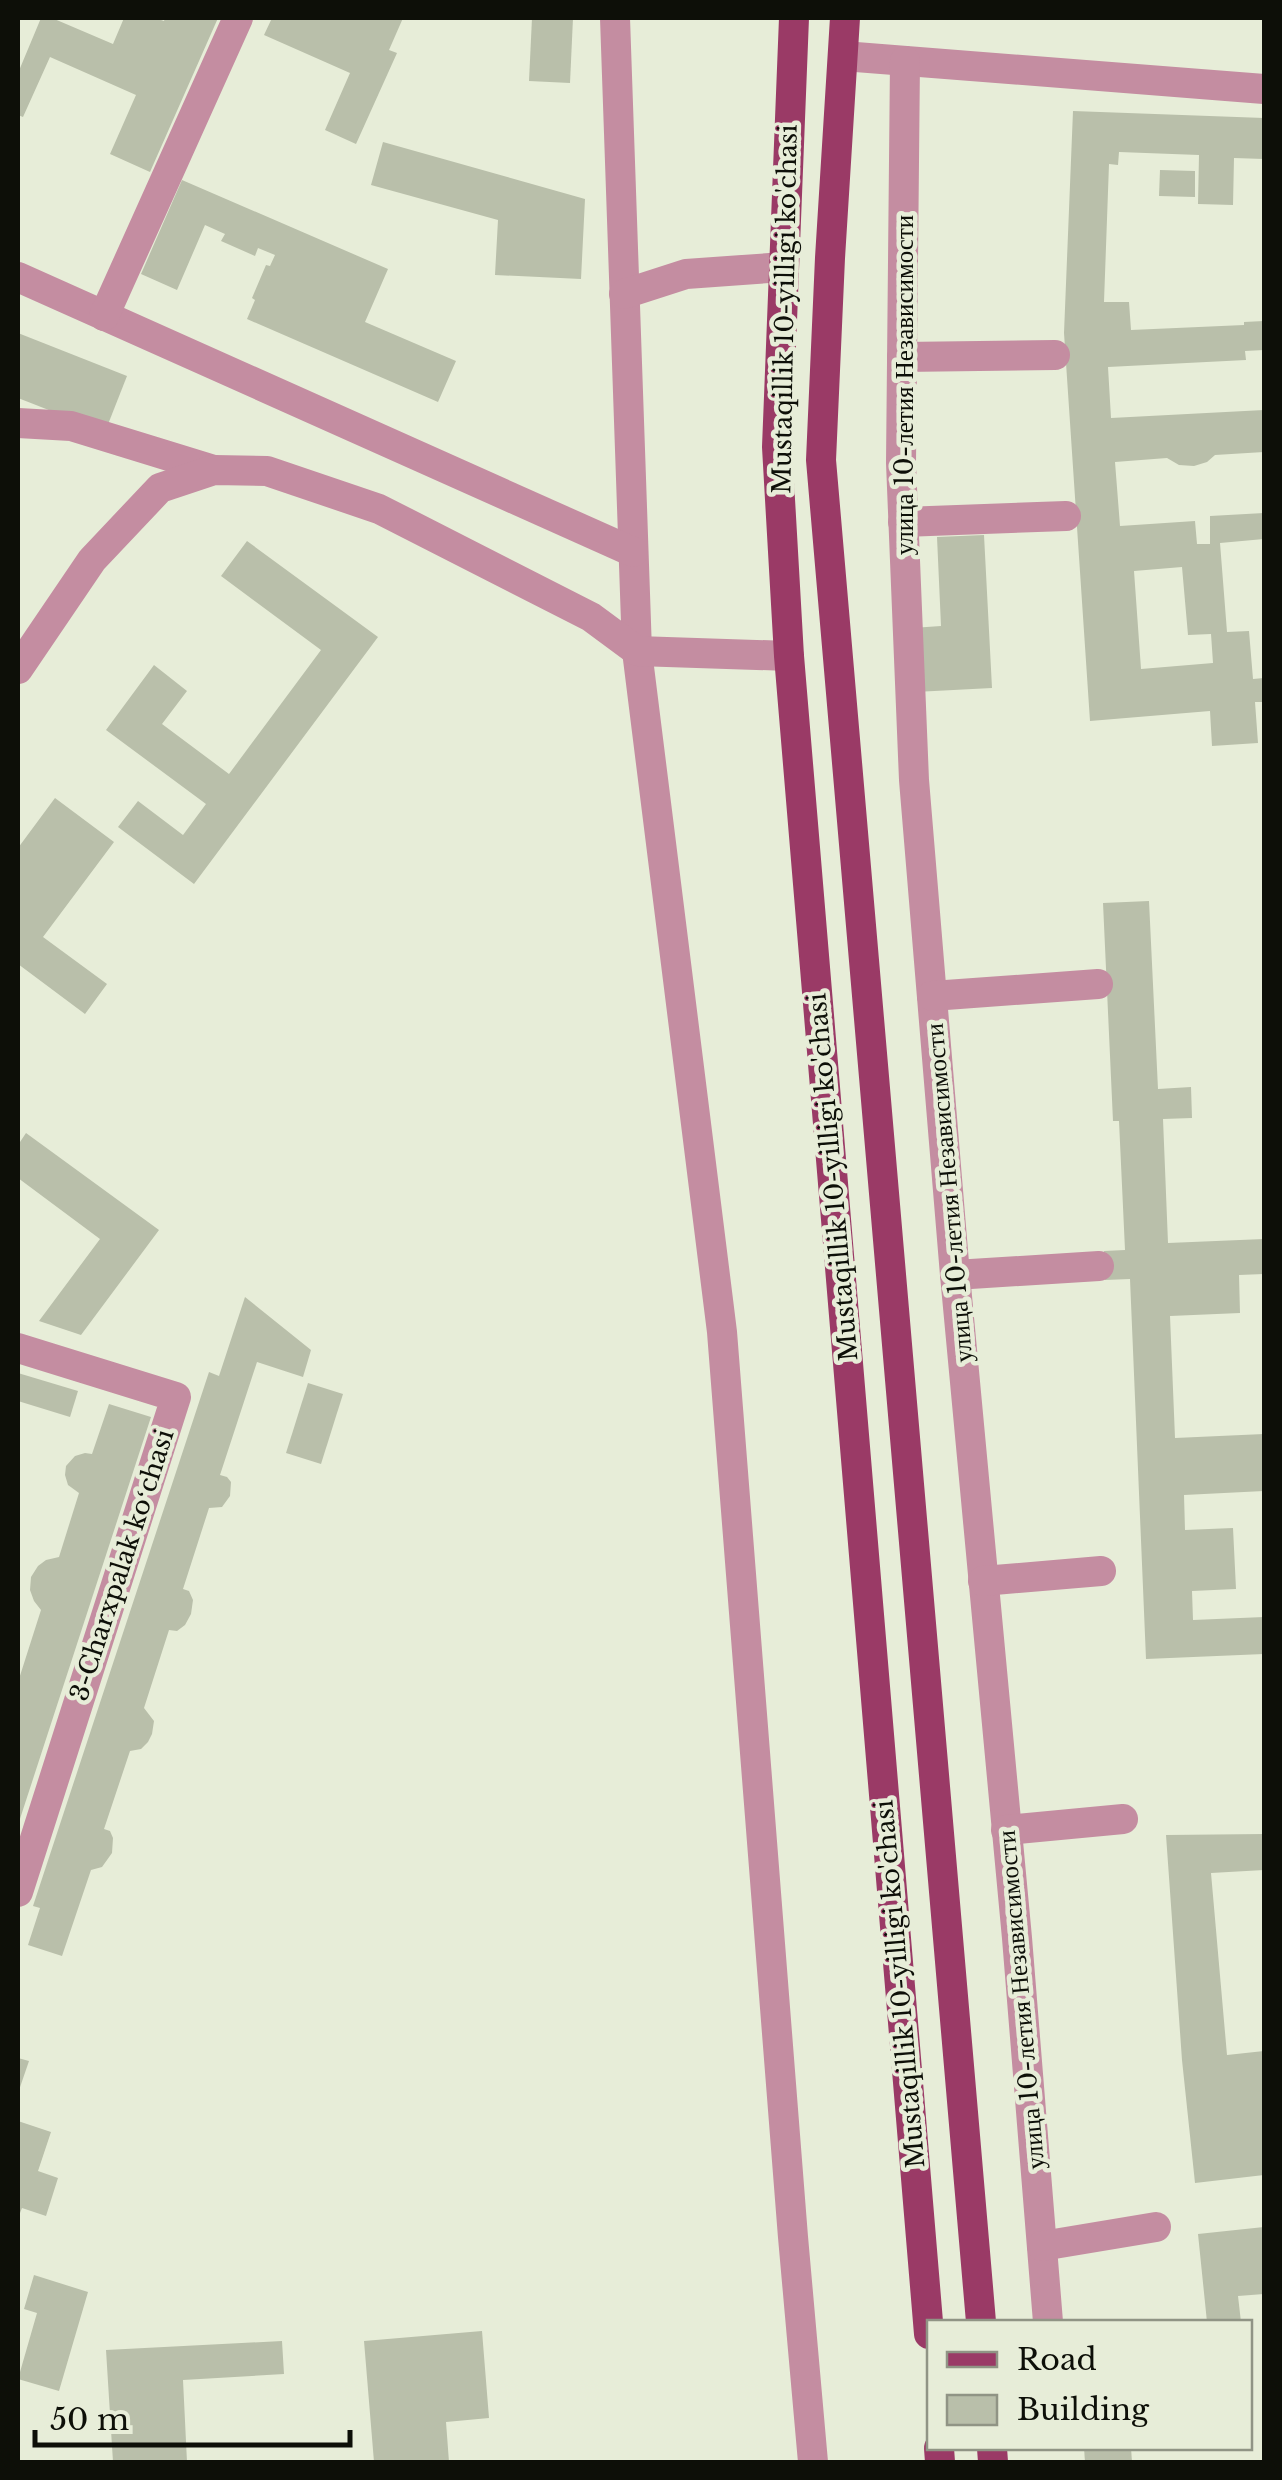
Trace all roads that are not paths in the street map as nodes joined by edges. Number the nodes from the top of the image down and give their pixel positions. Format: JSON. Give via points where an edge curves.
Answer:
{"nodes":[{"id":1,"x":238,"y":18,"type":"edge"},
{"id":2,"x":615,"y":18,"type":"edge"},
{"id":3,"x":794,"y":18,"type":"edge"},
{"id":4,"x":845,"y":18,"type":"edge"},
{"id":5,"x":844,"y":56,"type":"junction"},
{"id":6,"x":905,"y":61,"type":"junction"},
{"id":7,"x":1264,"y":89,"type":"edge"},
{"id":8,"x":784,"y":267,"type":"junction"},
{"id":9,"x":18,"y":278,"type":"edge"},
{"id":10,"x":624,"y":294,"type":"junction"},
{"id":11,"x":104,"y":316,"type":"junction"},
{"id":12,"x":1055,"y":356,"type":"dead end"},
{"id":13,"x":902,"y":357,"type":"junction"},
{"id":14,"x":18,"y":423,"type":"edge"},
{"id":15,"x":214,"y":470,"type":"junction"},
{"id":16,"x":1066,"y":516,"type":"dead end"},
{"id":17,"x":903,"y":522,"type":"junction"},
{"id":18,"x":633,"y":552,"type":"junction"},
{"id":19,"x":637,"y":651,"type":"junction"},
{"id":20,"x":790,"y":656,"type":"junction"},
{"id":21,"x":18,"y":668,"type":"edge"},
{"id":22,"x":1098,"y":984,"type":"dead end"},
{"id":23,"x":932,"y":996,"type":"junction"},
{"id":24,"x":1099,"y":1266,"type":"dead end"},
{"id":25,"x":954,"y":1274,"type":"junction"},
{"id":26,"x":18,"y":1348,"type":"edge"},
{"id":27,"x":1101,"y":1571,"type":"dead end"},
{"id":28,"x":983,"y":1581,"type":"junction"},
{"id":29,"x":1124,"y":1819,"type":"dead end"},
{"id":30,"x":1006,"y":1830,"type":"junction"},
{"id":31,"x":18,"y":1892,"type":"edge"},
{"id":32,"x":1156,"y":2227,"type":"dead end"},
{"id":33,"x":1042,"y":2246,"type":"junction"},
{"id":34,"x":929,"y":2320,"type":"edge"},
{"id":35,"x":981,"y":2320,"type":"edge"},
{"id":36,"x":1048,"y":2320,"type":"edge"},
{"id":37,"x":813,"y":2462,"type":"edge"}],
"edges":[{"from":1,"to":11,"type":"street"},
{"from":2,"to":10,"type":"street"},
{"from":3,"to":8,"type":"main road","name":"Mustaqillik 10-yilligi ko'chasi"},
{"from":4,"to":5,"type":"main road","name":"Mustaqillik 10-yilligi ko'chasi"},
{"from":5,"to":6,"type":"street"},
{"from":5,"to":35,"type":"main road","name":"Mustaqillik 10-yilligi ko'chasi","via":[[821,460]]},
{"from":6,"to":7,"type":"street"},
{"from":6,"to":13,"type":"street","name":"улица 10-летия Независимости"},
{"from":8,"to":10,"type":"street","via":[[686,274]]},
{"from":8,"to":20,"type":"main road","name":"Mustaqillik 10-yilligi ko'chasi","via":[[777,447]]},
{"from":9,"to":11,"type":"street"},
{"from":10,"to":18,"type":"street"},
{"from":11,"to":18,"type":"street"},
{"from":12,"to":13,"type":"street"},
{"from":13,"to":17,"type":"street","name":"улица 10-летия Независимости"},
{"from":14,"to":15,"type":"street","via":[[71,426]]},
{"from":15,"to":19,"type":"street","via":[[267,471],[379,509],[591,617]]},
{"from":15,"to":21,"type":"street","via":[[160,488],[92,560]]},
{"from":16,"to":17,"type":"street"},
{"from":17,"to":23,"type":"street","name":"улица 10-летия Независимости"},
{"from":18,"to":19,"type":"street"},
{"from":19,"to":20,"type":"street"},
{"from":19,"to":37,"type":"street","via":[[722,1332]]},
{"from":20,"to":34,"type":"main road","name":"Mustaqillik 10-yilligi ko'chasi"},
{"from":22,"to":23,"type":"street"},
{"from":23,"to":25,"type":"street","name":"улица 10-летия Независимости"},
{"from":24,"to":25,"type":"street"},
{"from":25,"to":28,"type":"street","name":"улица 10-летия Независимости"},
{"from":26,"to":31,"type":"street","name":"3-Charxpalak koʻchasi","via":[[176,1397]]},
{"from":27,"to":28,"type":"street"},
{"from":28,"to":30,"type":"street","name":"улица 10-летия Независимости"},
{"from":29,"to":30,"type":"street"},
{"from":30,"to":33,"type":"street","name":"улица 10-летия Независимости"},
{"from":32,"to":33,"type":"street"},
{"from":33,"to":36,"type":"street","name":"улица 10-летия Независимости"}]}
